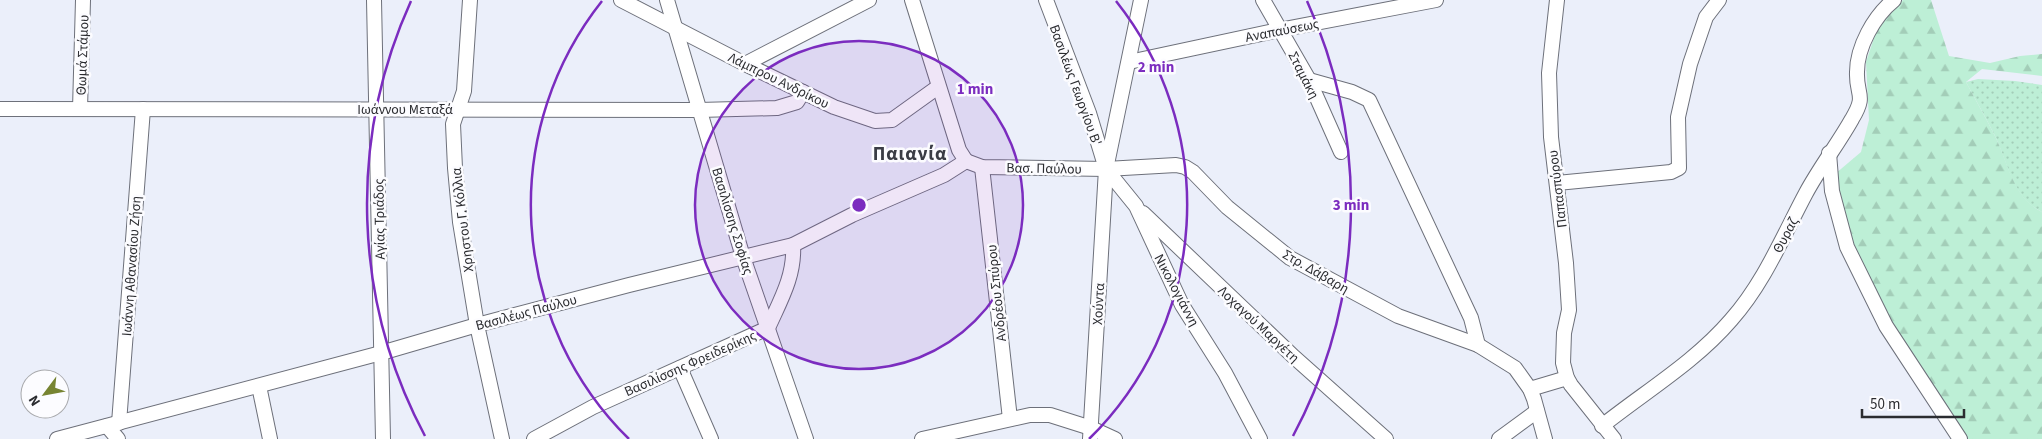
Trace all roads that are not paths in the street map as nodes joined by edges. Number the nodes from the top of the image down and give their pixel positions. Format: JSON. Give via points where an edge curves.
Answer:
{"nodes":[{"id":1,"x":83,"y":0,"type":"edge"},
{"id":2,"x":374,"y":0,"type":"edge"},
{"id":3,"x":470,"y":0,"type":"edge"},
{"id":4,"x":621,"y":0,"type":"edge"},
{"id":5,"x":667,"y":0,"type":"edge"},
{"id":6,"x":869,"y":0,"type":"edge"},
{"id":7,"x":912,"y":0,"type":"edge"},
{"id":8,"x":1046,"y":0,"type":"edge"},
{"id":9,"x":1141,"y":0,"type":"edge"},
{"id":10,"x":1263,"y":0,"type":"edge"},
{"id":11,"x":1436,"y":0,"type":"edge"},
{"id":12,"x":1557,"y":0,"type":"edge"},
{"id":13,"x":1719,"y":0,"type":"edge"},
{"id":14,"x":1894,"y":0,"type":"edge"},
{"id":15,"x":1394,"y":4,"type":"edge"},
{"id":16,"x":674,"y":29,"type":"junction"},
{"id":17,"x":1279,"y":30,"type":"junction"},
{"id":18,"x":1129,"y":62,"type":"junction"},
{"id":19,"x":745,"y":64,"type":"junction"},
{"id":20,"x":1309,"y":80,"type":"junction"},
{"id":21,"x":938,"y":87,"type":"junction"},
{"id":22,"x":803,"y":92,"type":"junction"},
{"id":23,"x":0,"y":109,"type":"edge"},
{"id":24,"x":80,"y":109,"type":"junction"},
{"id":25,"x":143,"y":109,"type":"junction"},
{"id":26,"x":376,"y":109,"type":"junction"},
{"id":27,"x":458,"y":110,"type":"junction"},
{"id":28,"x":699,"y":110,"type":"junction"},
{"id":29,"x":1341,"y":152,"type":"dead end"},
{"id":30,"x":1829,"y":153,"type":"junction"},
{"id":31,"x":966,"y":161,"type":"junction"},
{"id":32,"x":982,"y":167,"type":"junction"},
{"id":33,"x":1106,"y":169,"type":"junction"},
{"id":34,"x":1557,"y":183,"type":"junction"},
{"id":35,"x":1136,"y":206,"type":"junction"},
{"id":36,"x":793,"y":245,"type":"junction"},
{"id":37,"x":743,"y":257,"type":"junction"},
{"id":38,"x":476,"y":325,"type":"junction"},
{"id":39,"x":768,"y":328,"type":"junction"},
{"id":40,"x":1478,"y":346,"type":"junction"},
{"id":41,"x":381,"y":353,"type":"junction"},
{"id":42,"x":680,"y":368,"type":"junction"},
{"id":43,"x":1567,"y":378,"type":"junction"},
{"id":44,"x":259,"y":386,"type":"junction"},
{"id":45,"x":1530,"y":389,"type":"junction"},
{"id":46,"x":1537,"y":411,"type":"junction"},
{"id":47,"x":1010,"y":419,"type":"junction"},
{"id":48,"x":113,"y":424,"type":"junction"},
{"id":49,"x":1602,"y":426,"type":"junction"},
{"id":50,"x":1090,"y":434,"type":"edge"},
{"id":51,"x":57,"y":439,"type":"edge"},
{"id":52,"x":118,"y":439,"type":"edge"},
{"id":53,"x":270,"y":439,"type":"edge"},
{"id":54,"x":383,"y":439,"type":"edge"},
{"id":55,"x":502,"y":439,"type":"edge"},
{"id":56,"x":534,"y":439,"type":"edge"},
{"id":57,"x":711,"y":439,"type":"edge"},
{"id":58,"x":806,"y":439,"type":"edge"},
{"id":59,"x":922,"y":439,"type":"edge"},
{"id":60,"x":1115,"y":439,"type":"edge"},
{"id":61,"x":1260,"y":439,"type":"edge"},
{"id":62,"x":1386,"y":439,"type":"edge"},
{"id":63,"x":1499,"y":439,"type":"edge"},
{"id":64,"x":1544,"y":439,"type":"edge"},
{"id":65,"x":1614,"y":439,"type":"edge"},
{"id":66,"x":1960,"y":439,"type":"edge"}],
"edges":[{"from":1,"to":24,"type":"street","name":"Θωμά Στάμου"},
{"from":2,"to":26,"type":"street","name":"Αγίας Τριάδος"},
{"from":3,"to":27,"type":"street","name":"Χρηστου Γ. Κόλλια","via":[[464,91]]},
{"from":4,"to":16,"type":"street","name":"Λάμπρου Ανδρίκου"},
{"from":5,"to":16,"type":"street","name":"Βασιλίσσης Σοφίας"},
{"from":6,"to":19,"type":"street"},
{"from":7,"to":21,"type":"street"},
{"from":8,"to":33,"type":"street","name":"Βασιλέως Γεωργίου Β'","via":[[1089,113]]},
{"from":9,"to":18,"type":"street"},
{"from":10,"to":17,"type":"street","name":"Σταμάκη"},
{"from":11,"to":15,"type":"street","name":"Αναπαύσεως"},
{"from":12,"to":34,"type":"street","name":"Παπασπύρου","via":[[1549,73],[1551,137]]},
{"from":13,"to":34,"type":"street","via":[[1706,16],[1688,73],[1678,117],[1679,168],[1671,172]]},
{"from":14,"to":30,"type":"street","name":"Θυραζ","via":[[1879,14],[1867,35],[1857,73],[1862,100]]},
{"from":15,"to":17,"type":"street","name":"Αναπαύσεως"},
{"from":16,"to":19,"type":"street","name":"Λάμπρου Ανδρίκου"},
{"from":16,"to":28,"type":"street","name":"Βασιλίσσης Σοφίας"},
{"from":17,"to":18,"type":"street","name":"Αναπαύσεως"},
{"from":17,"to":20,"type":"street","name":"Σταμάκη"},
{"from":18,"to":33,"type":"street"},
{"from":19,"to":22,"type":"street","name":"Λάμπρου Ανδρίκου"},
{"from":20,"to":29,"type":"street","name":"Σταμάκη"},
{"from":20,"to":40,"type":"street","via":[[1369,100],[1471,318]]},
{"from":21,"to":22,"type":"street","name":"Λάμπρου Ανδρίκου","via":[[892,120],[875,121]]},
{"from":21,"to":31,"type":"street","via":[[959,150]]},
{"from":22,"to":28,"type":"street","name":"Ιωάννου Μεταξά","via":[[797,102],[783,107]]},
{"from":23,"to":24,"type":"street","name":"Ιωάννου Μεταξά"},
{"from":24,"to":25,"type":"street","name":"Ιωάννου Μεταξά"},
{"from":25,"to":26,"type":"street","name":"Ιωάννου Μεταξά"},
{"from":25,"to":48,"type":"street","name":"Ιωάννη Αθανασίου Ζήση"},
{"from":26,"to":27,"type":"street","name":"Ιωάννου Μεταξά"},
{"from":26,"to":41,"type":"street","name":"Αγίας Τριάδος"},
{"from":27,"to":28,"type":"street","name":"Ιωάννου Μεταξά"},
{"from":27,"to":38,"type":"street","name":"Χρηστου Γ. Κόλλια","via":[[453,124],[460,222]]},
{"from":28,"to":37,"type":"street","name":"Βασιλίσσης Σοφίας"},
{"from":30,"to":49,"type":"street","name":"Θυραζ","via":[[1771,261],[1731,320],[1687,363]]},
{"from":30,"to":66,"type":"street","via":[[1832,191],[1847,247],[1886,326]]},
{"from":31,"to":32,"type":"street"},
{"from":31,"to":36,"type":"street","name":"Βασιλέως Παύλου","via":[[944,175],[852,214]]},
{"from":32,"to":33,"type":"street","name":"Βασ. Παύλου"},
{"from":32,"to":47,"type":"street","name":"Ανδρέου Σπύρου"},
{"from":33,"to":35,"type":"street","name":"Νικολογιάννη"},
{"from":33,"to":40,"type":"street","name":"Στρ. Δάβαρη","via":[[1185,167],[1227,207],[1290,258],[1398,316]]},
{"from":33,"to":50,"type":"street","name":"Χούντα"},
{"from":34,"to":43,"type":"street","name":"Παπασπύρου","via":[[1569,310],[1563,363]]},
{"from":35,"to":61,"type":"street","name":"Νικολογιάννη","via":[[1182,305],[1225,372]]},
{"from":35,"to":62,"type":"street","name":"Λοχαγού Μαργέτη","via":[[1294,357]]},
{"from":36,"to":37,"type":"street","name":"Βασιλέως Παύλου"},
{"from":36,"to":39,"type":"street","name":"Βασιλίσσης Φρειδερίκης","via":[[793,267],[788,284]]},
{"from":37,"to":38,"type":"street","name":"Βασιλέως Παύλου"},
{"from":37,"to":39,"type":"street","name":"Βασιλίσσης Σοφίας"},
{"from":38,"to":41,"type":"street","name":"Βασιλέως Παύλου"},
{"from":38,"to":55,"type":"street","name":"Χρηστου Γ. Κόλλια"},
{"from":39,"to":42,"type":"street","name":"Βασιλίσσης Φρειδερίκης"},
{"from":39,"to":58,"type":"street","name":"Βασιλίσσης Σοφίας"},
{"from":40,"to":45,"type":"street","name":"Στρ. Δάβαρη","via":[[1515,368]]},
{"from":41,"to":44,"type":"street","name":"Βασιλέως Παύλου"},
{"from":41,"to":54,"type":"street","name":"Αγίας Τριάδος"},
{"from":42,"to":56,"type":"street","name":"Βασιλίσσης Φρειδερίκης","via":[[593,407]]},
{"from":42,"to":57,"type":"street"},
{"from":43,"to":45,"type":"street"},
{"from":43,"to":49,"type":"street"},
{"from":44,"to":48,"type":"street","name":"Βασιλέως Παύλου"},
{"from":44,"to":53,"type":"street"},
{"from":45,"to":46,"type":"street","name":"Στρ. Δάβαρη"},
{"from":46,"to":63,"type":"street"},
{"from":46,"to":64,"type":"street","name":"Στρ. Δάβαρη"},
{"from":47,"to":50,"type":"street","via":[[1050,415]]},
{"from":47,"to":59,"type":"street"},
{"from":48,"to":51,"type":"street","name":"Βασιλέως Παύλου"},
{"from":48,"to":52,"type":"street"},
{"from":49,"to":65,"type":"street"},
{"from":50,"to":60,"type":"street"}]}
